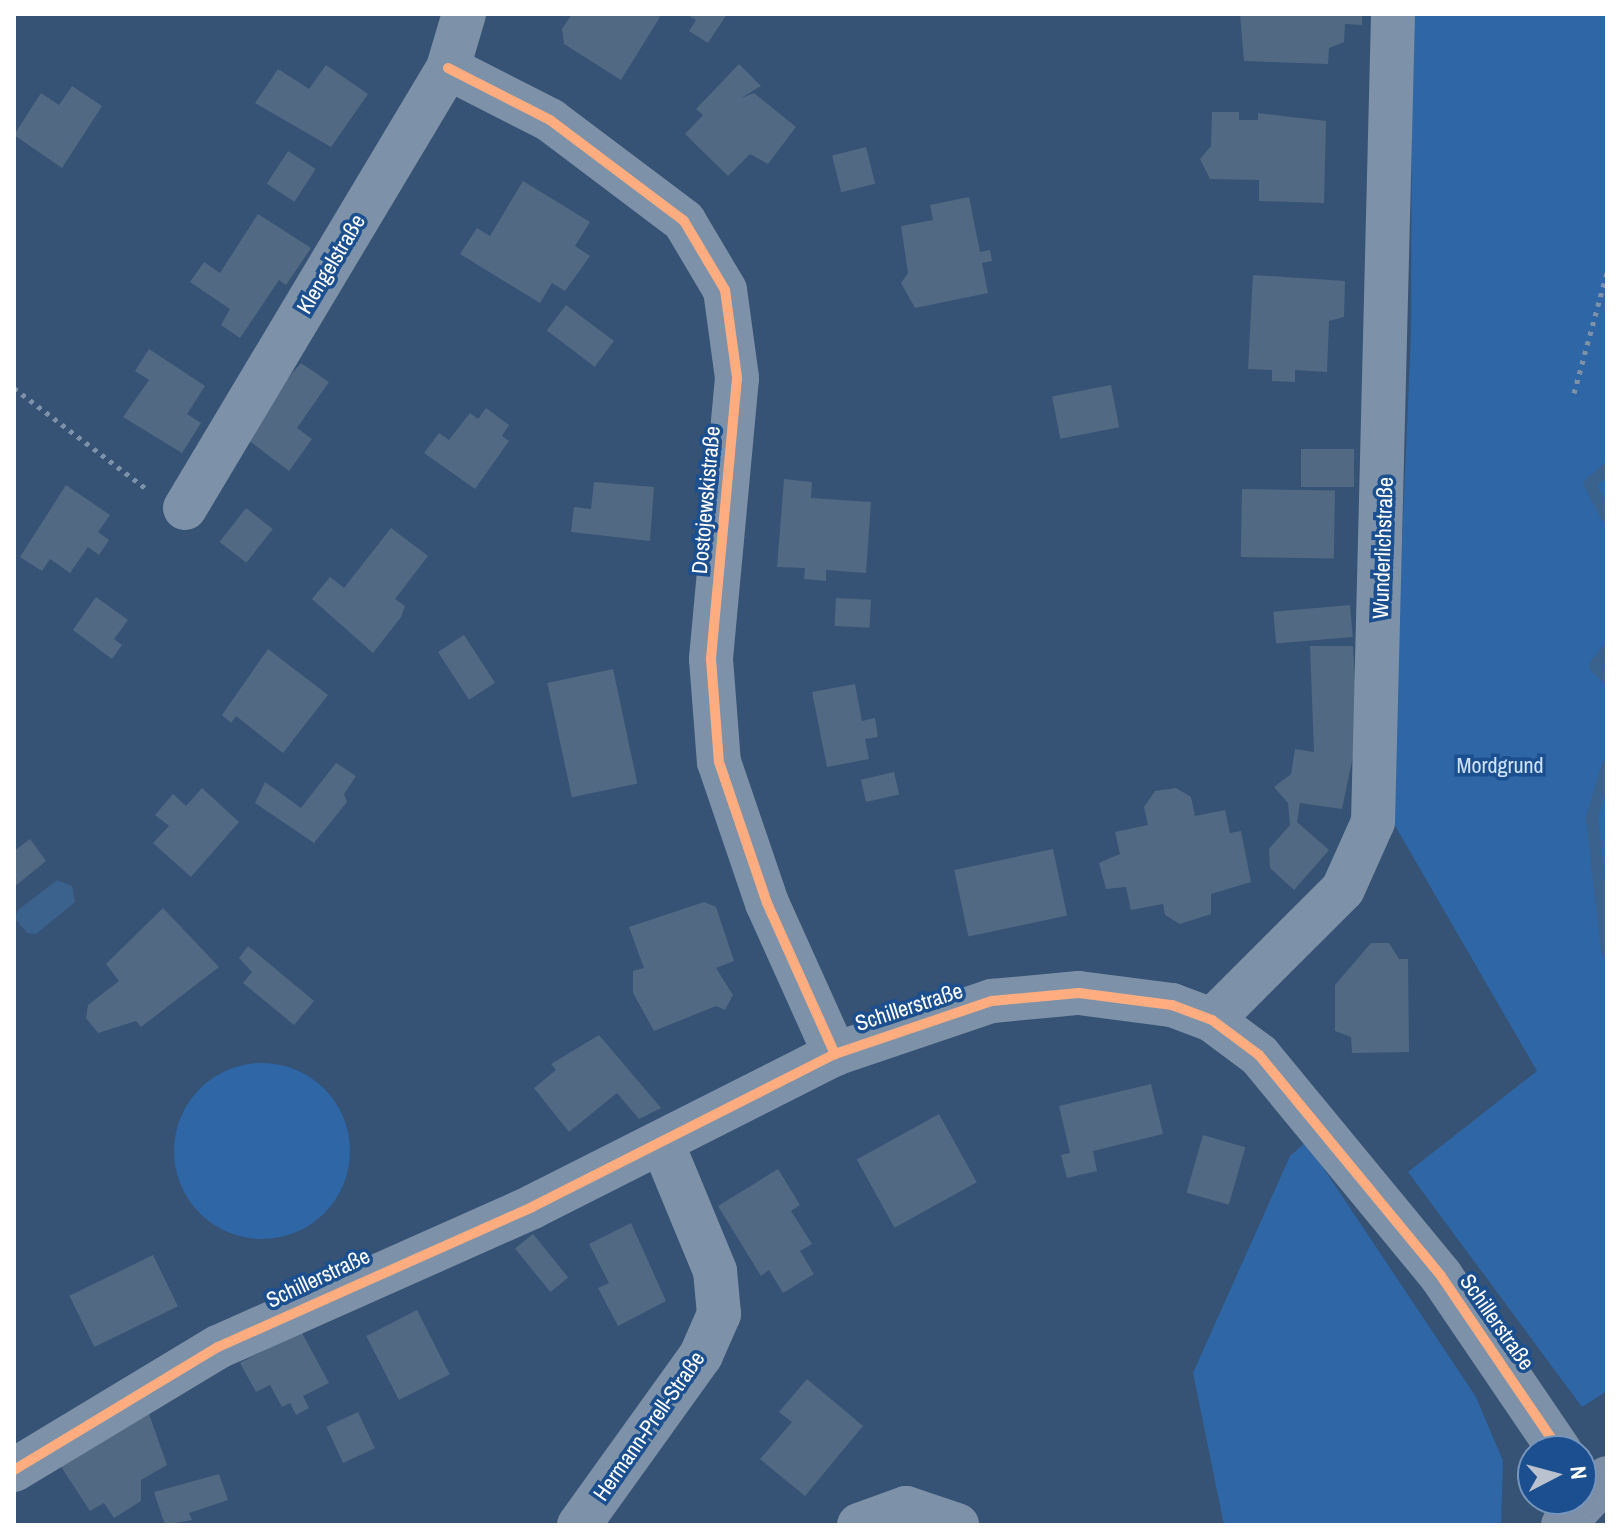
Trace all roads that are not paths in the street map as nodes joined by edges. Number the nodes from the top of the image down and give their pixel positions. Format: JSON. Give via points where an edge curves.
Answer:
{"nodes":[{"id":1,"x":464,"y":14,"type":"edge"},
{"id":2,"x":1393,"y":14,"type":"edge"},
{"id":3,"x":448,"y":68,"type":"junction"},
{"id":4,"x":185,"y":508,"type":"road end"},
{"id":5,"x":1212,"y":1020,"type":"junction"},
{"id":6,"x":835,"y":1054,"type":"junction"},
{"id":7,"x":663,"y":1145,"type":"junction"},
{"id":8,"x":1549,"y":1435,"type":"edge"},
{"id":9,"x":14,"y":1470,"type":"edge"},
{"id":10,"x":579,"y":1525,"type":"edge"},
{"id":11,"x":859,"y":1525,"type":"edge"},
{"id":12,"x":957,"y":1525,"type":"edge"}],
"edges":[{"from":1,"to":3,"type":"street","name":"Klengelstraße"},
{"from":2,"to":5,"type":"street","name":"Wunderlichstraße","via":[[1373,822],[1343,889]]},
{"from":3,"to":4,"type":"street","name":"Klengelstraße"},
{"from":3,"to":6,"type":"street","name":"Dostojewskistraße","via":[[550,120],[684,221],[725,290],[737,378],[711,659],[719,762],[767,903]]},
{"from":5,"to":6,"type":"street","name":"Schillerstraße","via":[[1134,997],[1042,993],[931,1019]]},
{"from":5,"to":8,"type":"street","name":"Schillerstraße","via":[[1293,1089],[1441,1276]]},
{"from":6,"to":7,"type":"street","name":"Schillerstraße"},
{"from":7,"to":9,"type":"street","name":"Schillerstraße","via":[[218,1347]]},
{"from":7,"to":10,"type":"street","name":"Hermann-Prell-Straße","via":[[715,1271],[719,1314],[701,1355]]},
{"from":11,"to":12,"type":"street","via":[[906,1508]]}]}
